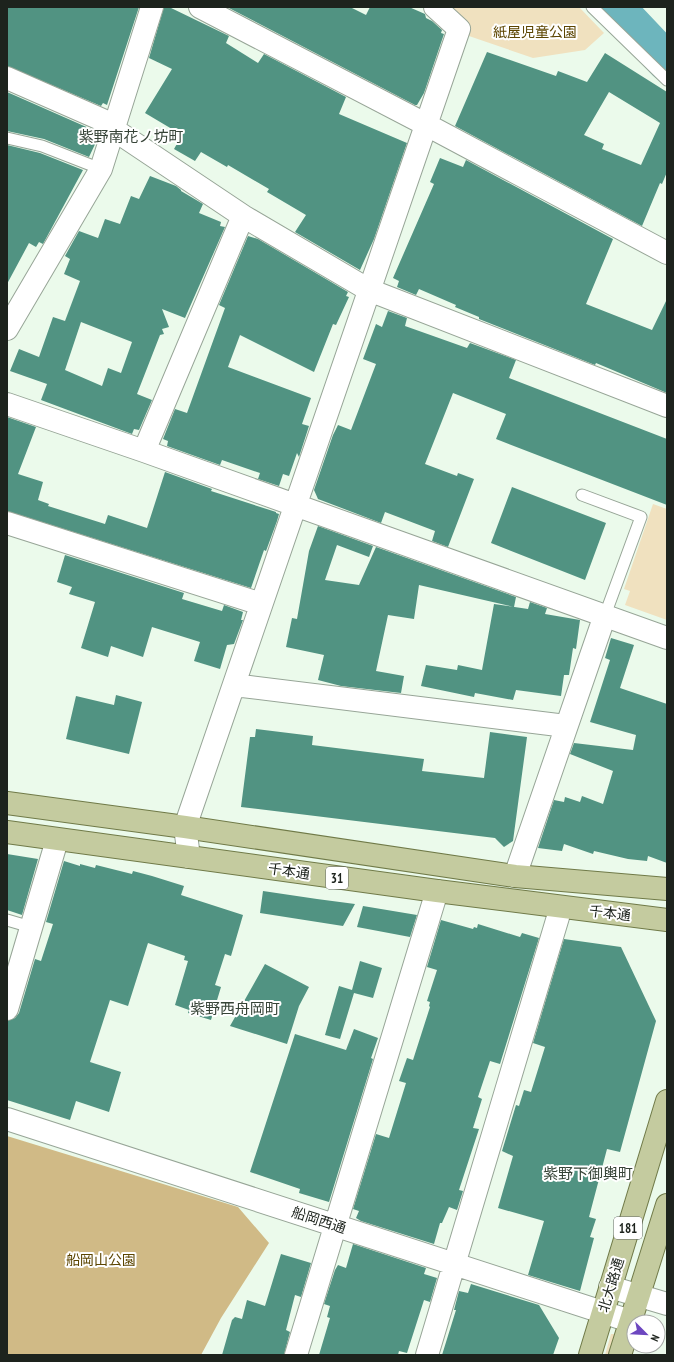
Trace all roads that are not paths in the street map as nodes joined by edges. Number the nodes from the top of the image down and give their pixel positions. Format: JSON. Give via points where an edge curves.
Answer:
{"nodes":[{"id":1,"x":152,"y":7,"type":"edge"},
{"id":2,"x":200,"y":7,"type":"edge"},
{"id":3,"x":435,"y":7,"type":"edge"},
{"id":4,"x":592,"y":7,"type":"edge"},
{"id":5,"x":7,"y":78,"type":"edge"},
{"id":6,"x":667,"y":80,"type":"edge"},
{"id":7,"x":426,"y":124,"type":"junction"},
{"id":8,"x":113,"y":127,"type":"junction"},
{"id":9,"x":7,"y":138,"type":"edge"},
{"id":10,"x":101,"y":170,"type":"junction"},
{"id":11,"x":243,"y":216,"type":"junction"},
{"id":12,"x":667,"y":253,"type":"edge"},
{"id":13,"x":369,"y":290,"type":"junction"},
{"id":14,"x":7,"y":329,"type":"edge"},
{"id":15,"x":7,"y":404,"type":"edge"},
{"id":16,"x":667,"y":406,"type":"edge"},
{"id":17,"x":144,"y":451,"type":"junction"},
{"id":18,"x":582,"y":495,"type":"dead end"},
{"id":19,"x":295,"y":505,"type":"junction"},
{"id":20,"x":7,"y":523,"type":"edge"},
{"id":21,"x":261,"y":604,"type":"junction"},
{"id":22,"x":605,"y":615,"type":"junction"},
{"id":23,"x":667,"y":638,"type":"edge"},
{"id":24,"x":234,"y":685,"type":"junction"},
{"id":25,"x":566,"y":726,"type":"junction"},
{"id":26,"x":7,"y":803,"type":"edge"},
{"id":27,"x":185,"y":827,"type":"junction"},
{"id":28,"x":7,"y":832,"type":"edge"},
{"id":29,"x":58,"y":840,"type":"junction"},
{"id":30,"x":189,"y":857,"type":"junction"},
{"id":31,"x":515,"y":876,"type":"junction"},
{"id":32,"x":667,"y":889,"type":"edge"},
{"id":33,"x":436,"y":891,"type":"junction"},
{"id":34,"x":561,"y":907,"type":"junction"},
{"id":35,"x":7,"y":920,"type":"edge"},
{"id":36,"x":667,"y":920,"type":"edge"},
{"id":37,"x":31,"y":927,"type":"junction"},
{"id":38,"x":7,"y":1009,"type":"edge"},
{"id":39,"x":667,"y":1101,"type":"edge"},
{"id":40,"x":7,"y":1119,"type":"edge"},
{"id":41,"x":667,"y":1205,"type":"edge"},
{"id":42,"x":335,"y":1225,"type":"junction"},
{"id":43,"x":454,"y":1264,"type":"junction"},
{"id":44,"x":610,"y":1287,"type":"junction"},
{"id":45,"x":638,"y":1296,"type":"junction"},
{"id":46,"x":667,"y":1304,"type":"edge"},
{"id":47,"x":603,"y":1312,"type":"junction"},
{"id":48,"x":632,"y":1314,"type":"edge"},
{"id":49,"x":626,"y":1320,"type":"edge"},
{"id":50,"x":626,"y":1335,"type":"edge"},
{"id":51,"x":296,"y":1355,"type":"edge"},
{"id":52,"x":427,"y":1355,"type":"edge"},
{"id":53,"x":590,"y":1355,"type":"edge"},
{"id":54,"x":620,"y":1355,"type":"edge"}],
"edges":[{"from":1,"to":8,"type":"street"},
{"from":2,"to":7,"type":"street"},
{"from":3,"to":7,"type":"street","via":[[459,29]]},
{"from":4,"to":6,"type":"lane"},
{"from":5,"to":8,"type":"street"},
{"from":7,"to":12,"type":"street"},
{"from":7,"to":13,"type":"street"},
{"from":8,"to":10,"type":"street"},
{"from":8,"to":11,"type":"street"},
{"from":9,"to":10,"type":"lane","via":[[42,146]]},
{"from":10,"to":14,"type":"street"},
{"from":11,"to":13,"type":"street"},
{"from":11,"to":17,"type":"street"},
{"from":13,"to":16,"type":"street"},
{"from":13,"to":19,"type":"street"},
{"from":15,"to":17,"type":"street"},
{"from":17,"to":19,"type":"street"},
{"from":18,"to":22,"type":"lane","via":[[641,517]]},
{"from":19,"to":21,"type":"street"},
{"from":19,"to":22,"type":"street"},
{"from":20,"to":21,"type":"street"},
{"from":21,"to":24,"type":"street"},
{"from":22,"to":23,"type":"street"},
{"from":22,"to":25,"type":"street"},
{"from":24,"to":25,"type":"street"},
{"from":24,"to":27,"type":"street"},
{"from":25,"to":31,"type":"street"},
{"from":26,"to":27,"type":"main road","name":"千本通","number":"31"},
{"from":27,"to":30,"type":"street"},
{"from":27,"to":31,"type":"main road","name":"千本通","number":"31"},
{"from":28,"to":29,"type":"main road","name":"千本通","number":"31"},
{"from":29,"to":30,"type":"main road","name":"千本通","number":"31"},
{"from":29,"to":37,"type":"street"},
{"from":30,"to":33,"type":"main road","name":"千本通","number":"31"},
{"from":31,"to":32,"type":"main road","name":"千本通","number":"31"},
{"from":33,"to":34,"type":"main road","name":"千本通","number":"31"},
{"from":33,"to":42,"type":"street"},
{"from":34,"to":36,"type":"main road","name":"千本通","number":"31"},
{"from":34,"to":43,"type":"street"},
{"from":35,"to":37,"type":"lane"},
{"from":37,"to":38,"type":"street"},
{"from":39,"to":44,"type":"main road","name":"北大路通","number":"181"},
{"from":40,"to":42,"type":"street","name":"船岡西通"},
{"from":41,"to":45,"type":"main road","name":"北大路通","number":"181"},
{"from":42,"to":43,"type":"street","name":"船岡西通"},
{"from":42,"to":51,"type":"street"},
{"from":43,"to":47,"type":"street","name":"船岡西通"},
{"from":43,"to":52,"type":"street"},
{"from":44,"to":45,"type":"street"},
{"from":44,"to":47,"type":"main road","name":"北大路通","number":"181"},
{"from":45,"to":46,"type":"street"},
{"from":45,"to":48,"type":"main road","name":"北大路通","number":"181"},
{"from":47,"to":49,"type":"street","name":"船岡西通"},
{"from":47,"to":53,"type":"main road","name":"北大路通","number":"181"},
{"from":50,"to":54,"type":"main road","name":"北大路通","number":"181"}]}
